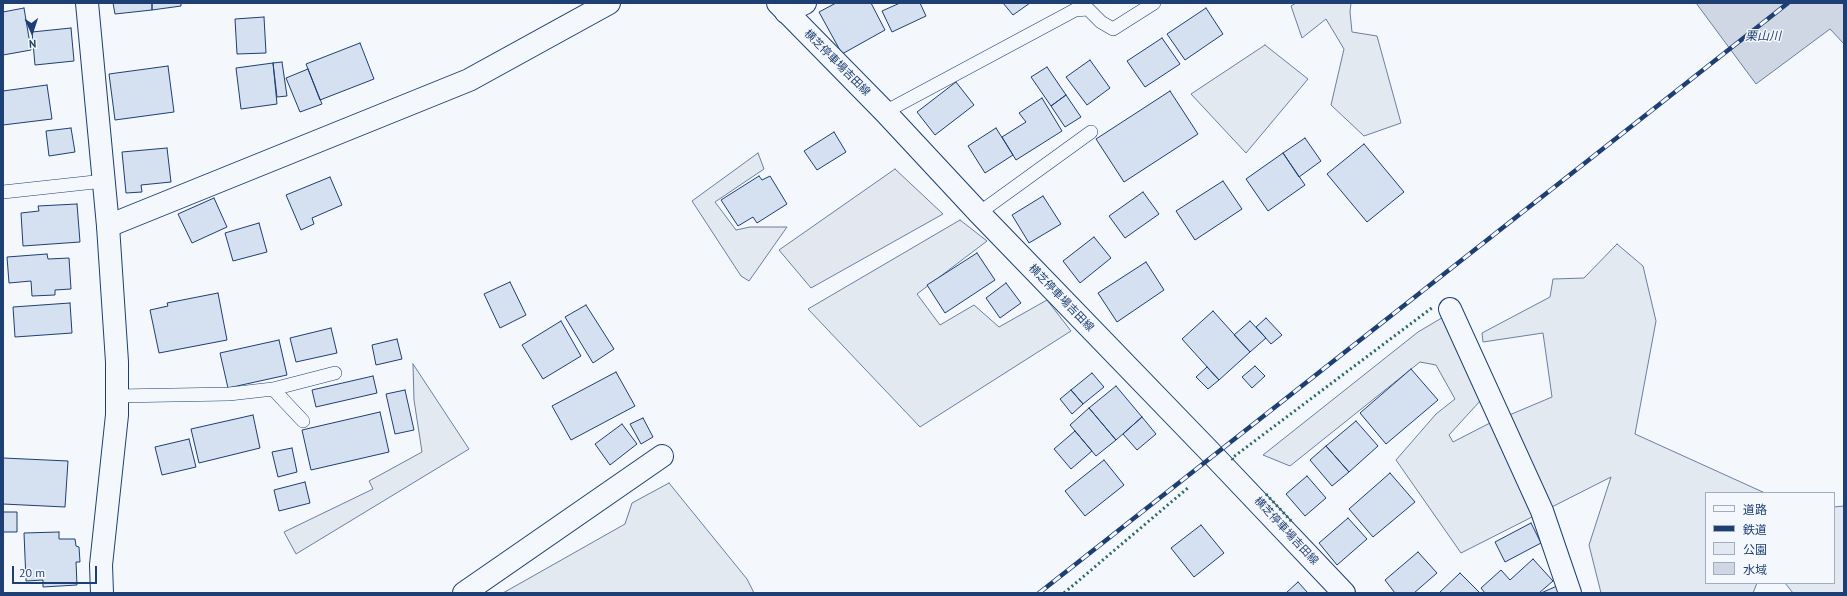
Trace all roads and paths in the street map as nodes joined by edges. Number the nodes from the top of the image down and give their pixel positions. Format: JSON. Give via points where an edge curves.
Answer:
{"nodes":[{"id":1,"x":88,"y":3,"type":"edge"},
{"id":2,"x":609,"y":3,"type":"edge"},
{"id":3,"x":1154,"y":3,"type":"edge"},
{"id":4,"x":790,"y":6,"type":"edge"},
{"id":5,"x":885,"y":112,"type":"junction"},
{"id":6,"x":1091,"y":132,"type":"dead end"},
{"id":7,"x":104,"y":181,"type":"junction"},
{"id":8,"x":3,"y":192,"type":"edge"},
{"id":9,"x":979,"y":213,"type":"junction"},
{"id":10,"x":108,"y":226,"type":"junction"},
{"id":11,"x":1450,"y":309,"type":"dead end"},
{"id":12,"x":335,"y":373,"type":"dead end"},
{"id":13,"x":273,"y":389,"type":"junction"},
{"id":14,"x":117,"y":396,"type":"junction"},
{"id":15,"x":303,"y":421,"type":"dead end"},
{"id":16,"x":662,"y":456,"type":"dead end"},
{"id":17,"x":102,"y":593,"type":"edge"},
{"id":18,"x":464,"y":593,"type":"edge"},
{"id":19,"x":1344,"y":593,"type":"edge"},
{"id":20,"x":1570,"y":593,"type":"edge"}],
"edges":[{"from":1,"to":7,"type":"street"},
{"from":2,"to":10,"type":"street","via":[[469,80]]},
{"from":3,"to":5,"type":"lane","via":[[1113,29],[1101,22],[1088,9],[1075,10]]},
{"from":4,"to":5,"type":"street","name":"横芝停車場吉田線"},
{"from":5,"to":9,"type":"street","name":"横芝停車場吉田線"},
{"from":6,"to":9,"type":"lane"},
{"from":7,"to":8,"type":"lane"},
{"from":7,"to":10,"type":"street"},
{"from":9,"to":19,"type":"street","name":"横芝停車場吉田線"},
{"from":10,"to":14,"type":"street"},
{"from":11,"to":20,"type":"street","via":[[1542,511]]},
{"from":12,"to":13,"type":"lane"},
{"from":13,"to":14,"type":"lane","via":[[229,394]]},
{"from":13,"to":15,"type":"lane"},
{"from":14,"to":17,"type":"street","via":[[101,565]]},
{"from":16,"to":18,"type":"street"}]}
